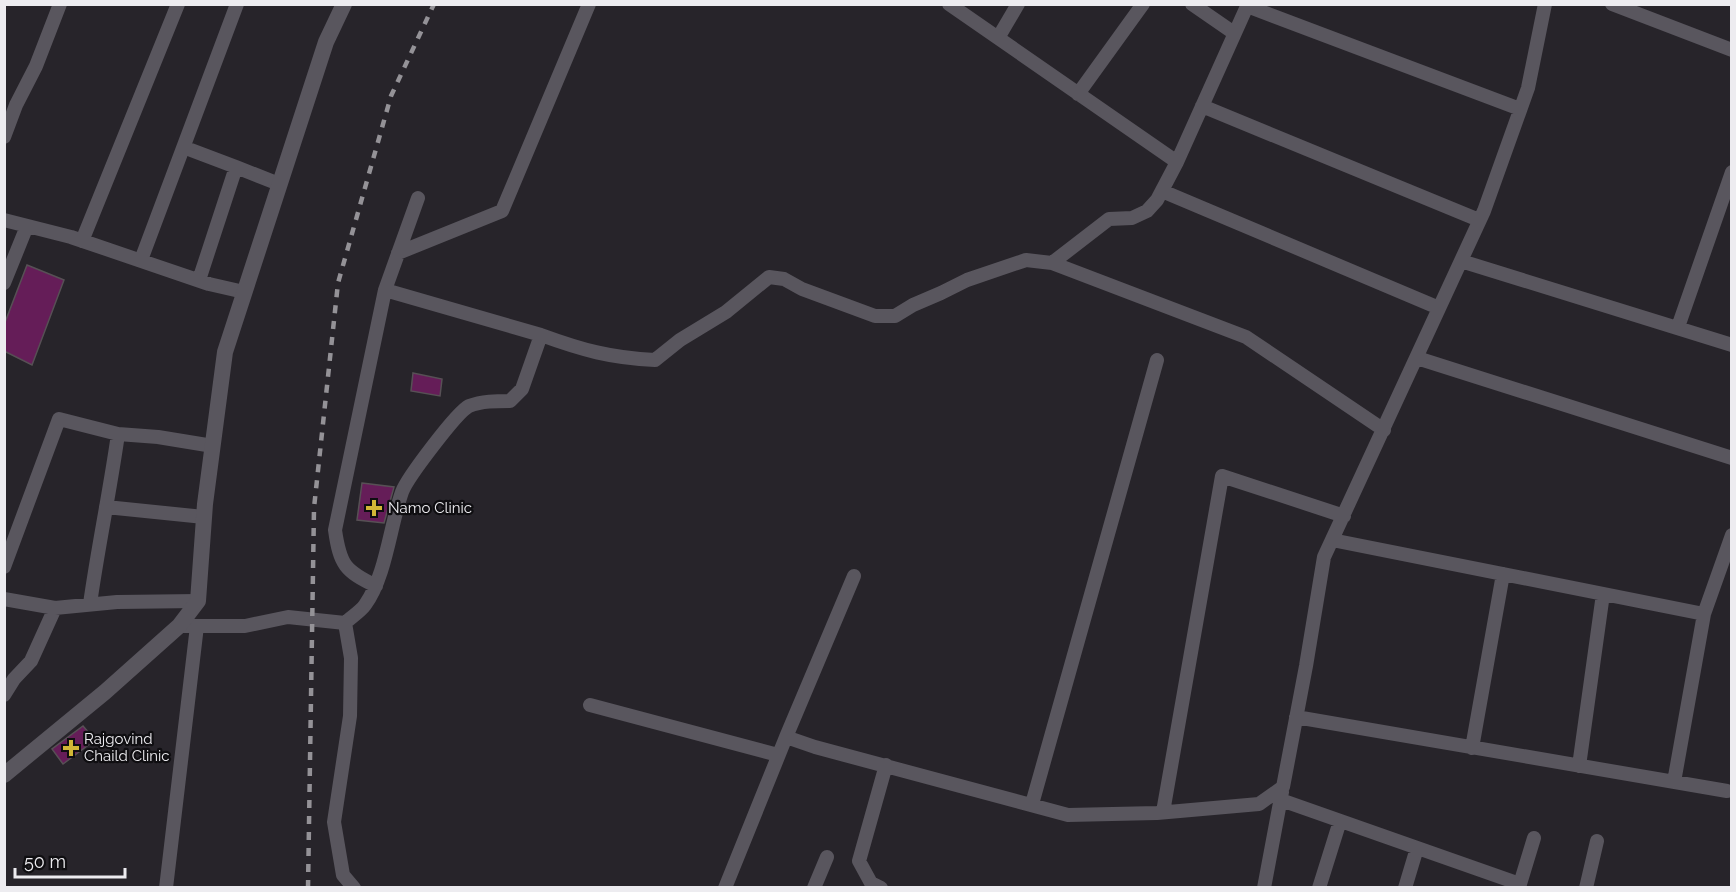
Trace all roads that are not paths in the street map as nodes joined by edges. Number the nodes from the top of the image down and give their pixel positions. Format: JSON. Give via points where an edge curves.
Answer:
{"nodes":[{"id":1,"x":60,"y":4,"type":"edge"},
{"id":2,"x":178,"y":4,"type":"edge"},
{"id":3,"x":237,"y":4,"type":"edge"},
{"id":4,"x":344,"y":4,"type":"edge"},
{"id":5,"x":589,"y":4,"type":"edge"},
{"id":6,"x":949,"y":4,"type":"edge"},
{"id":7,"x":1018,"y":4,"type":"edge"},
{"id":8,"x":1143,"y":4,"type":"edge"},
{"id":9,"x":1192,"y":4,"type":"edge"},
{"id":10,"x":1545,"y":4,"type":"edge"},
{"id":11,"x":1612,"y":4,"type":"edge"},
{"id":12,"x":1247,"y":5,"type":"edge"},
{"id":13,"x":1234,"y":33,"type":"junction"},
{"id":14,"x":998,"y":38,"type":"junction"},
{"id":15,"x":1731,"y":50,"type":"edge"},
{"id":16,"x":1078,"y":94,"type":"junction"},
{"id":17,"x":1202,"y":106,"type":"junction"},
{"id":18,"x":1520,"y":109,"type":"junction"},
{"id":19,"x":4,"y":137,"type":"edge"},
{"id":20,"x":191,"y":150,"type":"dead end"},
{"id":21,"x":1177,"y":162,"type":"junction"},
{"id":22,"x":236,"y":167,"type":"junction"},
{"id":23,"x":1731,"y":172,"type":"edge"},
{"id":24,"x":279,"y":184,"type":"junction"},
{"id":25,"x":1162,"y":191,"type":"junction"},
{"id":26,"x":418,"y":198,"type":"dead end"},
{"id":27,"x":4,"y":220,"type":"edge"},
{"id":28,"x":1479,"y":220,"type":"junction"},
{"id":29,"x":27,"y":226,"type":"junction"},
{"id":30,"x":82,"y":241,"type":"junction"},
{"id":31,"x":398,"y":253,"type":"junction"},
{"id":32,"x":141,"y":260,"type":"junction"},
{"id":33,"x":1461,"y":261,"type":"junction"},
{"id":34,"x":1052,"y":263,"type":"junction"},
{"id":35,"x":199,"y":280,"type":"junction"},
{"id":36,"x":4,"y":283,"type":"edge"},
{"id":37,"x":385,"y":290,"type":"junction"},
{"id":38,"x":244,"y":292,"type":"junction"},
{"id":39,"x":1439,"y":308,"type":"junction"},
{"id":40,"x":1678,"y":327,"type":"junction"},
{"id":41,"x":541,"y":335,"type":"junction"},
{"id":42,"x":1731,"y":345,"type":"edge"},
{"id":43,"x":1417,"y":358,"type":"junction"},
{"id":44,"x":1157,"y":360,"type":"dead end"},
{"id":45,"x":1384,"y":430,"type":"junction"},
{"id":46,"x":118,"y":434,"type":"junction"},
{"id":47,"x":213,"y":446,"type":"junction"},
{"id":48,"x":1731,"y":458,"type":"edge"},
{"id":49,"x":106,"y":507,"type":"junction"},
{"id":50,"x":1344,"y":516,"type":"junction"},
{"id":51,"x":204,"y":517,"type":"junction"},
{"id":52,"x":1731,"y":535,"type":"edge"},
{"id":53,"x":1332,"y":540,"type":"junction"},
{"id":54,"x":4,"y":567,"type":"edge"},
{"id":55,"x":1503,"y":574,"type":"junction"},
{"id":56,"x":854,"y":576,"type":"dead end"},
{"id":57,"x":376,"y":586,"type":"junction"},
{"id":58,"x":1603,"y":594,"type":"junction"},
{"id":59,"x":4,"y":599,"type":"edge"},
{"id":60,"x":198,"y":601,"type":"junction"},
{"id":61,"x":90,"y":604,"type":"junction"},
{"id":62,"x":55,"y":608,"type":"junction"},
{"id":63,"x":1704,"y":614,"type":"junction"},
{"id":64,"x":345,"y":623,"type":"junction"},
{"id":65,"x":179,"y":626,"type":"junction"},
{"id":66,"x":197,"y":626,"type":"junction"},
{"id":67,"x":4,"y":695,"type":"edge"},
{"id":68,"x":590,"y":705,"type":"dead end"},
{"id":69,"x":1296,"y":717,"type":"junction"},
{"id":70,"x":786,"y":736,"type":"junction"},
{"id":71,"x":1472,"y":747,"type":"junction"},
{"id":72,"x":778,"y":755,"type":"junction"},
{"id":73,"x":886,"y":765,"type":"junction"},
{"id":74,"x":1579,"y":766,"type":"junction"},
{"id":75,"x":4,"y":775,"type":"edge"},
{"id":76,"x":1674,"y":782,"type":"junction"},
{"id":77,"x":1727,"y":791,"type":"dead end"},
{"id":78,"x":1282,"y":793,"type":"junction"},
{"id":79,"x":1032,"y":804,"type":"junction"},
{"id":80,"x":1163,"y":812,"type":"junction"},
{"id":81,"x":1340,"y":821,"type":"junction"},
{"id":82,"x":1534,"y":838,"type":"dead end"},
{"id":83,"x":1597,"y":841,"type":"dead end"},
{"id":84,"x":1417,"y":848,"type":"junction"},
{"id":85,"x":827,"y":857,"type":"dead end"},
{"id":86,"x":1488,"y":873,"type":"junction"},
{"id":87,"x":1520,"y":886,"type":"edge"},
{"id":88,"x":166,"y":888,"type":"edge"},
{"id":89,"x":354,"y":888,"type":"edge"},
{"id":90,"x":725,"y":888,"type":"edge"},
{"id":91,"x":814,"y":888,"type":"edge"},
{"id":92,"x":880,"y":888,"type":"edge"},
{"id":93,"x":1264,"y":888,"type":"edge"},
{"id":94,"x":1319,"y":888,"type":"edge"},
{"id":95,"x":1405,"y":888,"type":"edge"},
{"id":96,"x":1484,"y":888,"type":"edge"},
{"id":97,"x":1586,"y":888,"type":"edge"}],
"edges":[{"from":1,"to":19,"type":"street"},
{"from":2,"to":30,"type":"street"},
{"from":3,"to":32,"type":"street"},
{"from":4,"to":24,"type":"street","via":[[326,42]]},
{"from":5,"to":31,"type":"street","via":[[502,211]]},
{"from":6,"to":14,"type":"street"},
{"from":7,"to":14,"type":"street"},
{"from":8,"to":16,"type":"street"},
{"from":9,"to":13,"type":"street"},
{"from":10,"to":18,"type":"street"},
{"from":11,"to":15,"type":"street"},
{"from":12,"to":13,"type":"street"},
{"from":12,"to":18,"type":"street"},
{"from":13,"to":17,"type":"street"},
{"from":14,"to":16,"type":"street"},
{"from":16,"to":21,"type":"street"},
{"from":17,"to":21,"type":"street"},
{"from":17,"to":28,"type":"street"},
{"from":18,"to":28,"type":"street"},
{"from":20,"to":22,"type":"street"},
{"from":21,"to":25,"type":"street"},
{"from":22,"to":24,"type":"street"},
{"from":22,"to":35,"type":"street"},
{"from":23,"to":40,"type":"street"},
{"from":24,"to":38,"type":"street"},
{"from":25,"to":34,"type":"street","via":[[1147,211],[1132,218],[1109,219]]},
{"from":25,"to":39,"type":"street"},
{"from":26,"to":31,"type":"street"},
{"from":27,"to":29,"type":"street"},
{"from":28,"to":33,"type":"street"},
{"from":29,"to":30,"type":"street"},
{"from":29,"to":36,"type":"street"},
{"from":30,"to":32,"type":"street"},
{"from":31,"to":37,"type":"street"},
{"from":32,"to":35,"type":"street"},
{"from":33,"to":39,"type":"street"},
{"from":33,"to":40,"type":"street"},
{"from":34,"to":41,"type":"street","via":[[1026,260],[967,280],[895,316],[875,316],[784,279],[769,277],[655,360],[601,355]]},
{"from":34,"to":45,"type":"street","via":[[1246,337]]},
{"from":35,"to":38,"type":"street"},
{"from":37,"to":41,"type":"street"},
{"from":37,"to":57,"type":"street","via":[[336,530],[338,553],[351,573]]},
{"from":38,"to":47,"type":"street","via":[[225,352]]},
{"from":39,"to":43,"type":"street"},
{"from":40,"to":42,"type":"street"},
{"from":41,"to":57,"type":"street","via":[[522,389],[510,401],[467,407],[429,450],[402,489]]},
{"from":43,"to":45,"type":"street"},
{"from":43,"to":48,"type":"street"},
{"from":44,"to":79,"type":"street"},
{"from":45,"to":50,"type":"street"},
{"from":46,"to":47,"type":"street"},
{"from":46,"to":49,"type":"street"},
{"from":46,"to":54,"type":"street","via":[[59,419]]},
{"from":47,"to":51,"type":"street"},
{"from":49,"to":51,"type":"street"},
{"from":49,"to":61,"type":"street"},
{"from":50,"to":53,"type":"street"},
{"from":50,"to":80,"type":"street","via":[[1222,476]]},
{"from":51,"to":60,"type":"street"},
{"from":52,"to":63,"type":"street"},
{"from":53,"to":55,"type":"street"},
{"from":53,"to":69,"type":"street","via":[[1324,557]]},
{"from":55,"to":58,"type":"street"},
{"from":55,"to":71,"type":"street"},
{"from":56,"to":70,"type":"street"},
{"from":57,"to":64,"type":"street","via":[[364,607]]},
{"from":58,"to":63,"type":"street"},
{"from":58,"to":74,"type":"street"},
{"from":59,"to":62,"type":"street"},
{"from":60,"to":61,"type":"street"},
{"from":60,"to":65,"type":"street"},
{"from":61,"to":62,"type":"street"},
{"from":62,"to":67,"type":"street","via":[[31,661]]},
{"from":63,"to":76,"type":"street"},
{"from":64,"to":66,"type":"street","via":[[288,617],[245,626]]},
{"from":64,"to":89,"type":"street","via":[[351,658],[350,716],[334,822],[342,875]]},
{"from":65,"to":66,"type":"street"},
{"from":65,"to":75,"type":"street"},
{"from":66,"to":88,"type":"street"},
{"from":68,"to":72,"type":"street"},
{"from":69,"to":71,"type":"street"},
{"from":69,"to":78,"type":"street"},
{"from":70,"to":72,"type":"street"},
{"from":70,"to":73,"type":"street"},
{"from":71,"to":74,"type":"street"},
{"from":72,"to":90,"type":"street"},
{"from":73,"to":79,"type":"street"},
{"from":73,"to":92,"type":"street","via":[[859,861],[871,883]]},
{"from":74,"to":76,"type":"street"},
{"from":76,"to":77,"type":"street"},
{"from":78,"to":80,"type":"street","via":[[1259,804]]},
{"from":78,"to":81,"type":"street"},
{"from":78,"to":93,"type":"street"},
{"from":79,"to":80,"type":"street","via":[[1068,815]]},
{"from":81,"to":84,"type":"street"},
{"from":81,"to":94,"type":"street"},
{"from":82,"to":87,"type":"street"},
{"from":83,"to":97,"type":"street"},
{"from":84,"to":86,"type":"street"},
{"from":84,"to":95,"type":"street"},
{"from":85,"to":91,"type":"street"},
{"from":86,"to":87,"type":"street"},
{"from":86,"to":96,"type":"street"}]}
